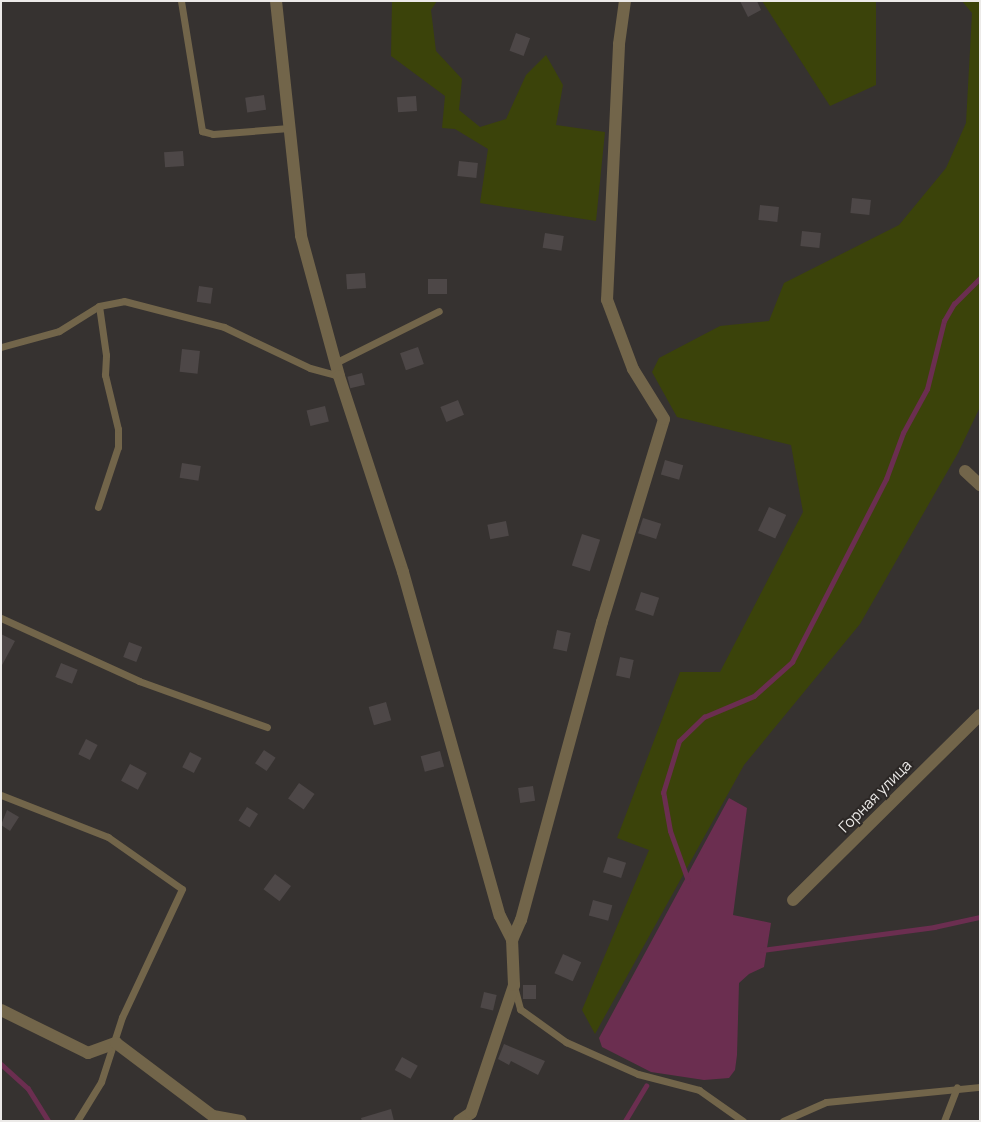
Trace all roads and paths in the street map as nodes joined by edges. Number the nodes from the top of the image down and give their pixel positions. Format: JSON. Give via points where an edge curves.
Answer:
{"nodes":[{"id":1,"x":181,"y":1,"type":"edge"},
{"id":2,"x":276,"y":1,"type":"edge"},
{"id":3,"x":625,"y":1,"type":"edge"},
{"id":4,"x":289,"y":128,"type":"junction"},
{"id":5,"x":99,"y":306,"type":"junction"},
{"id":6,"x":439,"y":312,"type":"dead end"},
{"id":7,"x":1,"y":347,"type":"edge"},
{"id":8,"x":335,"y":363,"type":"junction"},
{"id":9,"x":338,"y":376,"type":"junction"},
{"id":10,"x":965,"y":471,"type":"dead end"},
{"id":11,"x":980,"y":485,"type":"edge"},
{"id":12,"x":98,"y":507,"type":"dead end"},
{"id":13,"x":1,"y":618,"type":"edge"},
{"id":14,"x":980,"y":715,"type":"edge"},
{"id":15,"x":267,"y":727,"type":"dead end"},
{"id":16,"x":1,"y":795,"type":"edge"},
{"id":17,"x":793,"y":900,"type":"dead end"},
{"id":18,"x":512,"y":940,"type":"junction"},
{"id":19,"x":514,"y":985,"type":"junction"},
{"id":20,"x":1,"y":1010,"type":"edge"},
{"id":21,"x":116,"y":1043,"type":"junction"},
{"id":22,"x":957,"y":1087,"type":"junction"},
{"id":23,"x":980,"y":1087,"type":"edge"},
{"id":24,"x":77,"y":1121,"type":"edge"},
{"id":25,"x":241,"y":1121,"type":"edge"},
{"id":26,"x":459,"y":1121,"type":"edge"},
{"id":27,"x":743,"y":1121,"type":"edge"},
{"id":28,"x":782,"y":1121,"type":"edge"},
{"id":29,"x":944,"y":1121,"type":"edge"}],
"edges":[{"from":1,"to":4,"type":"lane","via":[[202,131],[213,134]]},
{"from":2,"to":4,"type":"street"},
{"from":3,"to":18,"type":"street","via":[[619,44],[608,300],[633,369],[664,420],[602,622],[521,920]]},
{"from":4,"to":8,"type":"street","via":[[300,236]]},
{"from":5,"to":7,"type":"lane","via":[[59,331]]},
{"from":5,"to":9,"type":"lane","via":[[124,301],[216,325],[310,368]]},
{"from":5,"to":12,"type":"lane","via":[[106,354],[105,375],[118,430],[118,447]]},
{"from":6,"to":8,"type":"lane"},
{"from":8,"to":9,"type":"street"},
{"from":9,"to":18,"type":"street","via":[[402,572],[500,916]]},
{"from":10,"to":11,"type":"street"},
{"from":13,"to":15,"type":"lane","via":[[139,681]]},
{"from":14,"to":17,"type":"street","name":"Горная улица"},
{"from":16,"to":21,"type":"lane","via":[[108,837],[182,889],[122,1017]]},
{"from":18,"to":19,"type":"street"},
{"from":19,"to":26,"type":"street","via":[[471,1113]]},
{"from":19,"to":27,"type":"lane","via":[[520,1009],[566,1042],[638,1074],[699,1090]]},
{"from":20,"to":21,"type":"street","via":[[88,1053]]},
{"from":21,"to":24,"type":"lane","via":[[101,1082]]},
{"from":21,"to":25,"type":"street","via":[[214,1116]]},
{"from":22,"to":23,"type":"lane"},
{"from":22,"to":28,"type":"lane","via":[[826,1102]]},
{"from":22,"to":29,"type":"lane"}]}
